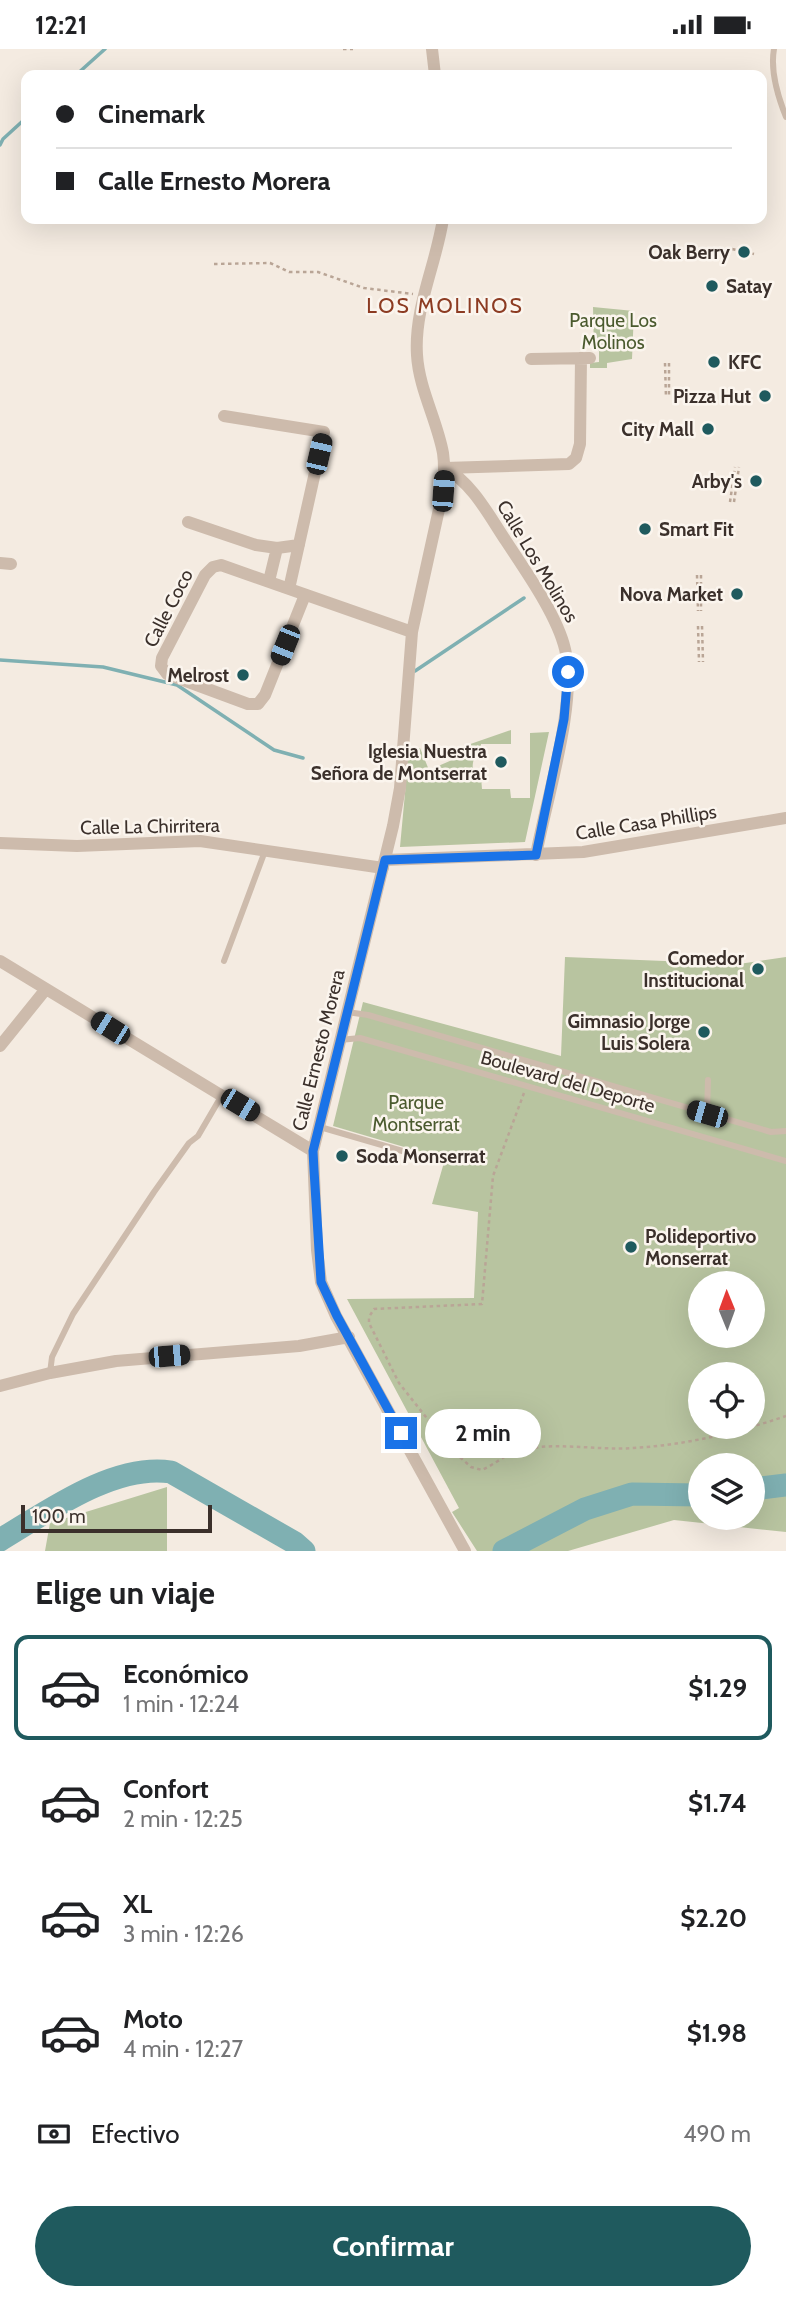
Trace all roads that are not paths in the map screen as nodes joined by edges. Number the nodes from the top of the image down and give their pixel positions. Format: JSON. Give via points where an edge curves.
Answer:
{"nodes":[{"id":1,"x":432,"y":49,"type":"edge"},
{"id":2,"x":774,"y":49,"type":"edge"},
{"id":3,"x":434,"y":70,"type":"edge"},
{"id":4,"x":786,"y":117,"type":"edge"},
{"id":5,"x":442,"y":224,"type":"edge"},
{"id":6,"x":531,"y":359,"type":"dead end"},
{"id":7,"x":224,"y":416,"type":"dead end"},
{"id":8,"x":445,"y":468,"type":"junction"},
{"id":9,"x":188,"y":522,"type":"dead end"},
{"id":10,"x":299,"y":545,"type":"junction"},
{"id":11,"x":277,"y":548,"type":"junction"},
{"id":12,"x":269,"y":582,"type":"junction"},
{"id":13,"x":289,"y":589,"type":"junction"},
{"id":14,"x":305,"y":595,"type":"junction"},
{"id":15,"x":412,"y":632,"type":"junction"},
{"id":16,"x":786,"y":818,"type":"edge"},
{"id":17,"x":0,"y":843,"type":"edge"},
{"id":18,"x":266,"y":850,"type":"junction"},
{"id":19,"x":536,"y":855,"type":"junction"},
{"id":20,"x":384,"y":864,"type":"junction"},
{"id":21,"x":0,"y":961,"type":"edge"},
{"id":22,"x":224,"y":961,"type":"dead end"},
{"id":23,"x":46,"y":989,"type":"junction"},
{"id":24,"x":348,"y":1012,"type":"junction"},
{"id":25,"x":340,"y":1040,"type":"junction"},
{"id":26,"x":0,"y":1046,"type":"edge"},
{"id":27,"x":708,"y":1080,"type":"dead end"},
{"id":28,"x":222,"y":1094,"type":"junction"},
{"id":29,"x":707,"y":1114,"type":"junction"},
{"id":30,"x":320,"y":1127,"type":"junction"},
{"id":31,"x":786,"y":1131,"type":"edge"},
{"id":32,"x":313,"y":1151,"type":"junction"},
{"id":33,"x":423,"y":1157,"type":"dead end"},
{"id":34,"x":786,"y":1160,"type":"edge"},
{"id":35,"x":349,"y":1337,"type":"junction"},
{"id":36,"x":50,"y":1373,"type":"junction"},
{"id":37,"x":0,"y":1386,"type":"edge"},
{"id":38,"x":464,"y":1551,"type":"edge"}],
"edges":[{"from":1,"to":3,"type":"street"},
{"from":2,"to":4,"type":"lane","via":[[777,90]]},
{"from":5,"to":8,"type":"street","name":"Calle Ernesto Morera","via":[[418,329],[418,366]]},
{"from":6,"to":8,"type":"street","via":[[585,358],[576,458],[569,464]]},
{"from":7,"to":10,"type":"street","via":[[324,432]]},
{"from":8,"to":15,"type":"street","name":"Calle Ernesto Morera"},
{"from":8,"to":19,"type":"street","name":"Calle Los Molinos","via":[[467,484],[550,614],[564,646],[568,672],[564,719]]},
{"from":9,"to":11,"type":"street"},
{"from":10,"to":11,"type":"street"},
{"from":10,"to":13,"type":"street"},
{"from":11,"to":12,"type":"street"},
{"from":12,"to":13,"type":"street","name":"Calle Coco"},
{"from":12,"to":14,"type":"street","name":"Calle Coco","via":[[221,565],[213,567],[161,667],[167,674],[258,704]]},
{"from":13,"to":14,"type":"street","name":"Calle Coco"},
{"from":14,"to":15,"type":"street","name":"Calle Coco"},
{"from":15,"to":20,"type":"street","name":"Calle Ernesto Morera","via":[[400,788]]},
{"from":16,"to":19,"type":"street","name":"Calle Casa Phillips","via":[[595,850]]},
{"from":17,"to":18,"type":"street","name":"Calle La Chirritera","via":[[76,846],[200,841]]},
{"from":18,"to":20,"type":"street","name":"Calle La Chirritera"},
{"from":18,"to":22,"type":"lane"},
{"from":19,"to":20,"type":"street","name":"Calle Casa Phillips"},
{"from":20,"to":24,"type":"street","name":"Calle Ernesto Morera"},
{"from":21,"to":23,"type":"street"},
{"from":23,"to":26,"type":"street"},
{"from":23,"to":28,"type":"street"},
{"from":24,"to":25,"type":"street","name":"Calle Ernesto Morera"},
{"from":24,"to":29,"type":"lane","name":"Boulevard del Deporte","via":[[368,1014]]},
{"from":25,"to":30,"type":"street","name":"Calle Ernesto Morera"},
{"from":25,"to":34,"type":"lane","name":"Boulevard del Deporte","via":[[360,1038]]},
{"from":27,"to":29,"type":"lane"},
{"from":28,"to":32,"type":"street"},
{"from":28,"to":36,"type":"lane","via":[[198,1136],[154,1192],[79,1304],[52,1357]]},
{"from":29,"to":31,"type":"lane","name":"Boulevard del Deporte","via":[[771,1132]]},
{"from":30,"to":32,"type":"street","name":"Calle Ernesto Morera"},
{"from":30,"to":33,"type":"lane"},
{"from":32,"to":35,"type":"street","name":"Calle Ernesto Morera","via":[[321,1282]]},
{"from":35,"to":36,"type":"street","via":[[299,1346],[116,1361]]},
{"from":35,"to":38,"type":"street","name":"Calle Ernesto Morera"},
{"from":36,"to":37,"type":"street"}]}
